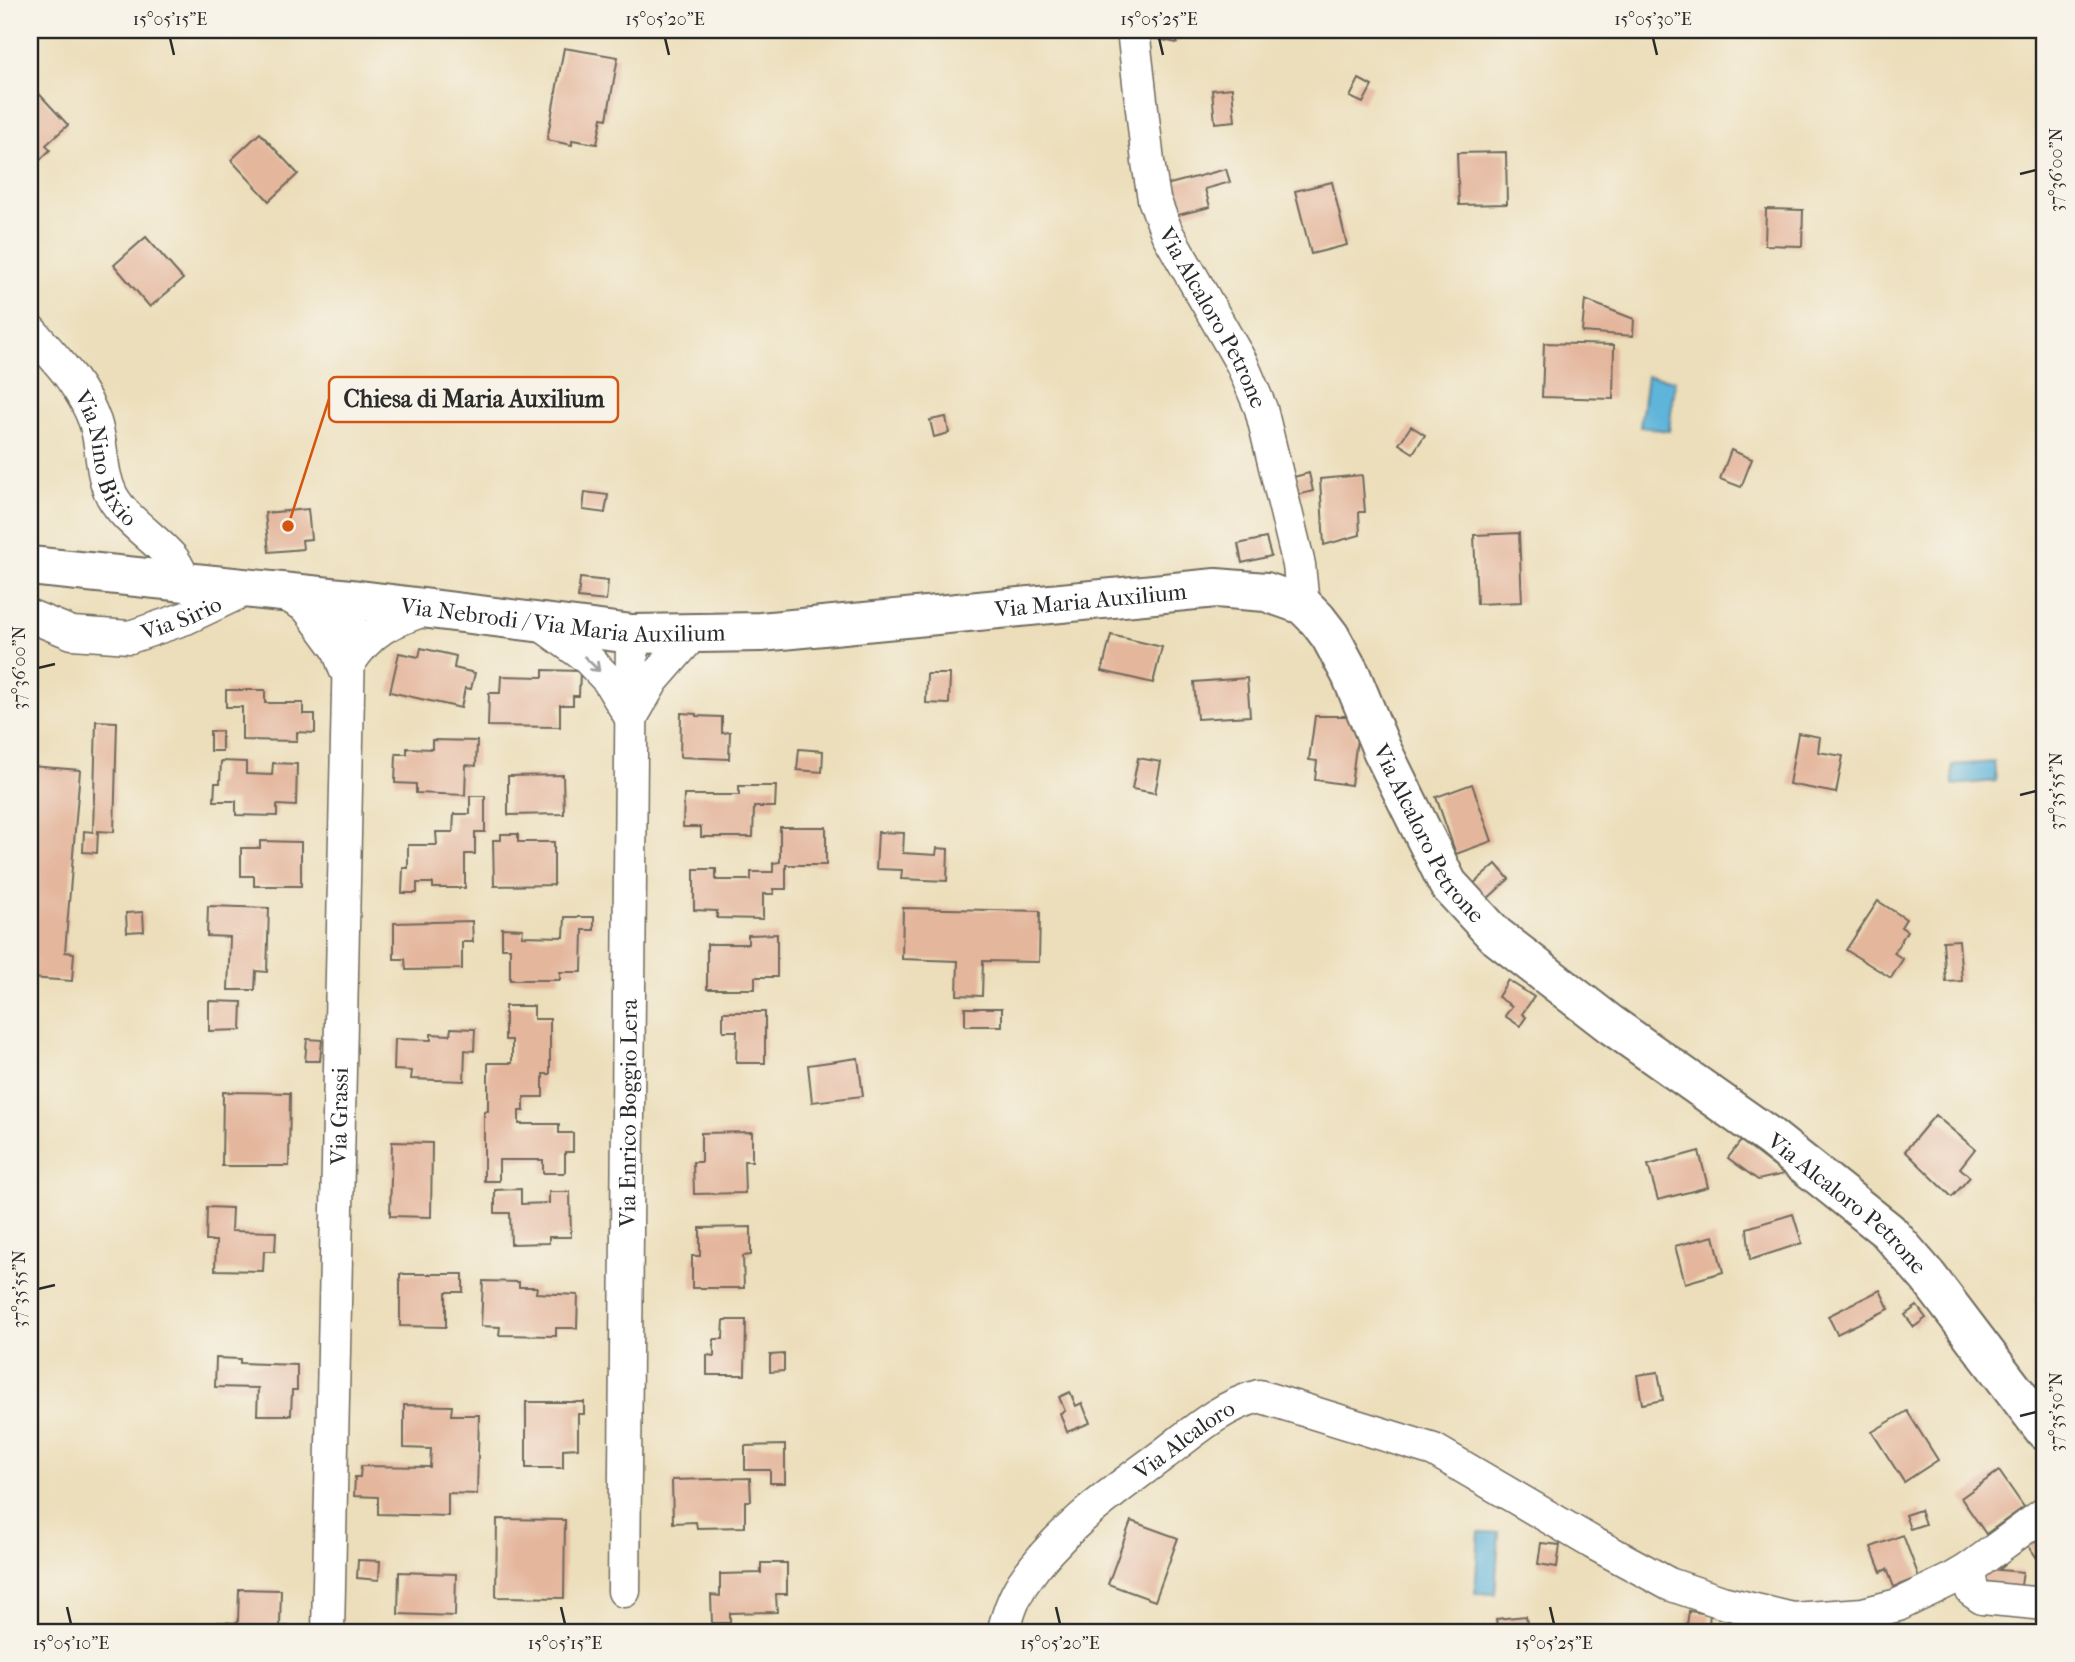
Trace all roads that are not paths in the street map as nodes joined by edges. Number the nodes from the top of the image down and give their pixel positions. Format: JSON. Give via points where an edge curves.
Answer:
{"nodes":[{"id":1,"x":1133,"y":30,"type":"edge"},
{"id":2,"x":30,"y":330,"type":"edge"},
{"id":3,"x":30,"y":566,"type":"edge"},
{"id":4,"x":185,"y":582,"type":"junction"},
{"id":5,"x":265,"y":590,"type":"junction"},
{"id":6,"x":350,"y":600,"type":"junction"},
{"id":7,"x":1303,"y":605,"type":"junction"},
{"id":8,"x":427,"y":609,"type":"junction"},
{"id":9,"x":30,"y":616,"type":"edge"},
{"id":10,"x":877,"y":621,"type":"joint"},
{"id":11,"x":539,"y":623,"type":"junction"},
{"id":12,"x":694,"y":633,"type":"junction"},
{"id":13,"x":632,"y":634,"type":"junction"},
{"id":14,"x":349,"y":671,"type":"junction"},
{"id":15,"x":631,"y":718,"type":"junction"},
{"id":16,"x":2045,"y":1431,"type":"edge"},
{"id":17,"x":2045,"y":1513,"type":"edge"},
{"id":18,"x":1969,"y":1569,"type":"junction"},
{"id":19,"x":624,"y":1591,"type":"dead end"},
{"id":20,"x":2045,"y":1604,"type":"edge"},
{"id":21,"x":1788,"y":1626,"type":"edge"},
{"id":22,"x":328,"y":1632,"type":"edge"},
{"id":23,"x":1003,"y":1632,"type":"edge"}],
"edges":[{"from":1,"to":7,"type":"street","name":"Via Alcaloro Petrone","via":[[1154,198],[1167,233],[1242,364],[1261,409],[1299,565]]},
{"from":2,"to":4,"type":"street","name":"Via Nino Bixio","via":[[72,377],[86,402],[96,424],[113,498],[175,560]]},
{"from":3,"to":4,"type":"street","name":"Via Nebrodi / Via Maria Auxilium"},
{"from":4,"to":5,"type":"street","name":"Via Nebrodi / Via Maria Auxilium"},
{"from":5,"to":6,"type":"street","name":"Via Nebrodi / Via Maria Auxilium"},
{"from":5,"to":9,"type":"street","name":"Via Sirio","via":[[130,638],[72,632]]},
{"from":5,"to":14,"type":"street","via":[[307,607]]},
{"from":6,"to":8,"type":"street","name":"Via Nebrodi / Via Maria Auxilium"},
{"from":6,"to":14,"type":"street","name":"Via Grassi"},
{"from":7,"to":10,"type":"street","name":"Via Maria Auxilium","via":[[1266,592],[1216,588]]},
{"from":7,"to":16,"type":"street","name":"Via Alcaloro Petrone","via":[[1331,636],[1448,884],[1495,935],[1610,1024],[1770,1137],[1888,1231]]},
{"from":8,"to":11,"type":"street","name":"Via Nebrodi / Via Maria Auxilium"},
{"from":8,"to":14,"type":"street","via":[[377,630],[359,648]]},
{"from":10,"to":12,"type":"street","name":"Via Nebrodi / Via Maria Auxilium"},
{"from":11,"to":13,"type":"street","name":"Via Nebrodi / Via Maria Auxilium"},
{"from":11,"to":15,"type":"street","one_way":true,"via":[[586,657],[608,680]]},
{"from":12,"to":13,"type":"street","name":"Via Nebrodi / Via Maria Auxilium"},
{"from":12,"to":15,"type":"street","via":[[653,680]]},
{"from":13,"to":15,"type":"street","name":"Via Enrico Boggio Lera"},
{"from":14,"to":22,"type":"street","name":"Via Grassi"},
{"from":15,"to":19,"type":"street","name":"Via Enrico Boggio Lera"},
{"from":17,"to":18,"type":"street","name":"Via Alcaloro"},
{"from":18,"to":20,"type":"street","via":[[1972,1591],[1982,1598]]},
{"from":18,"to":21,"type":"street","name":"Via Alcaloro","via":[[1898,1605]]},
{"from":21,"to":23,"type":"street","name":"Via Alcaloro","via":[[1669,1584],[1434,1450],[1259,1396],[1217,1414],[1096,1504],[1023,1584]]}]}
